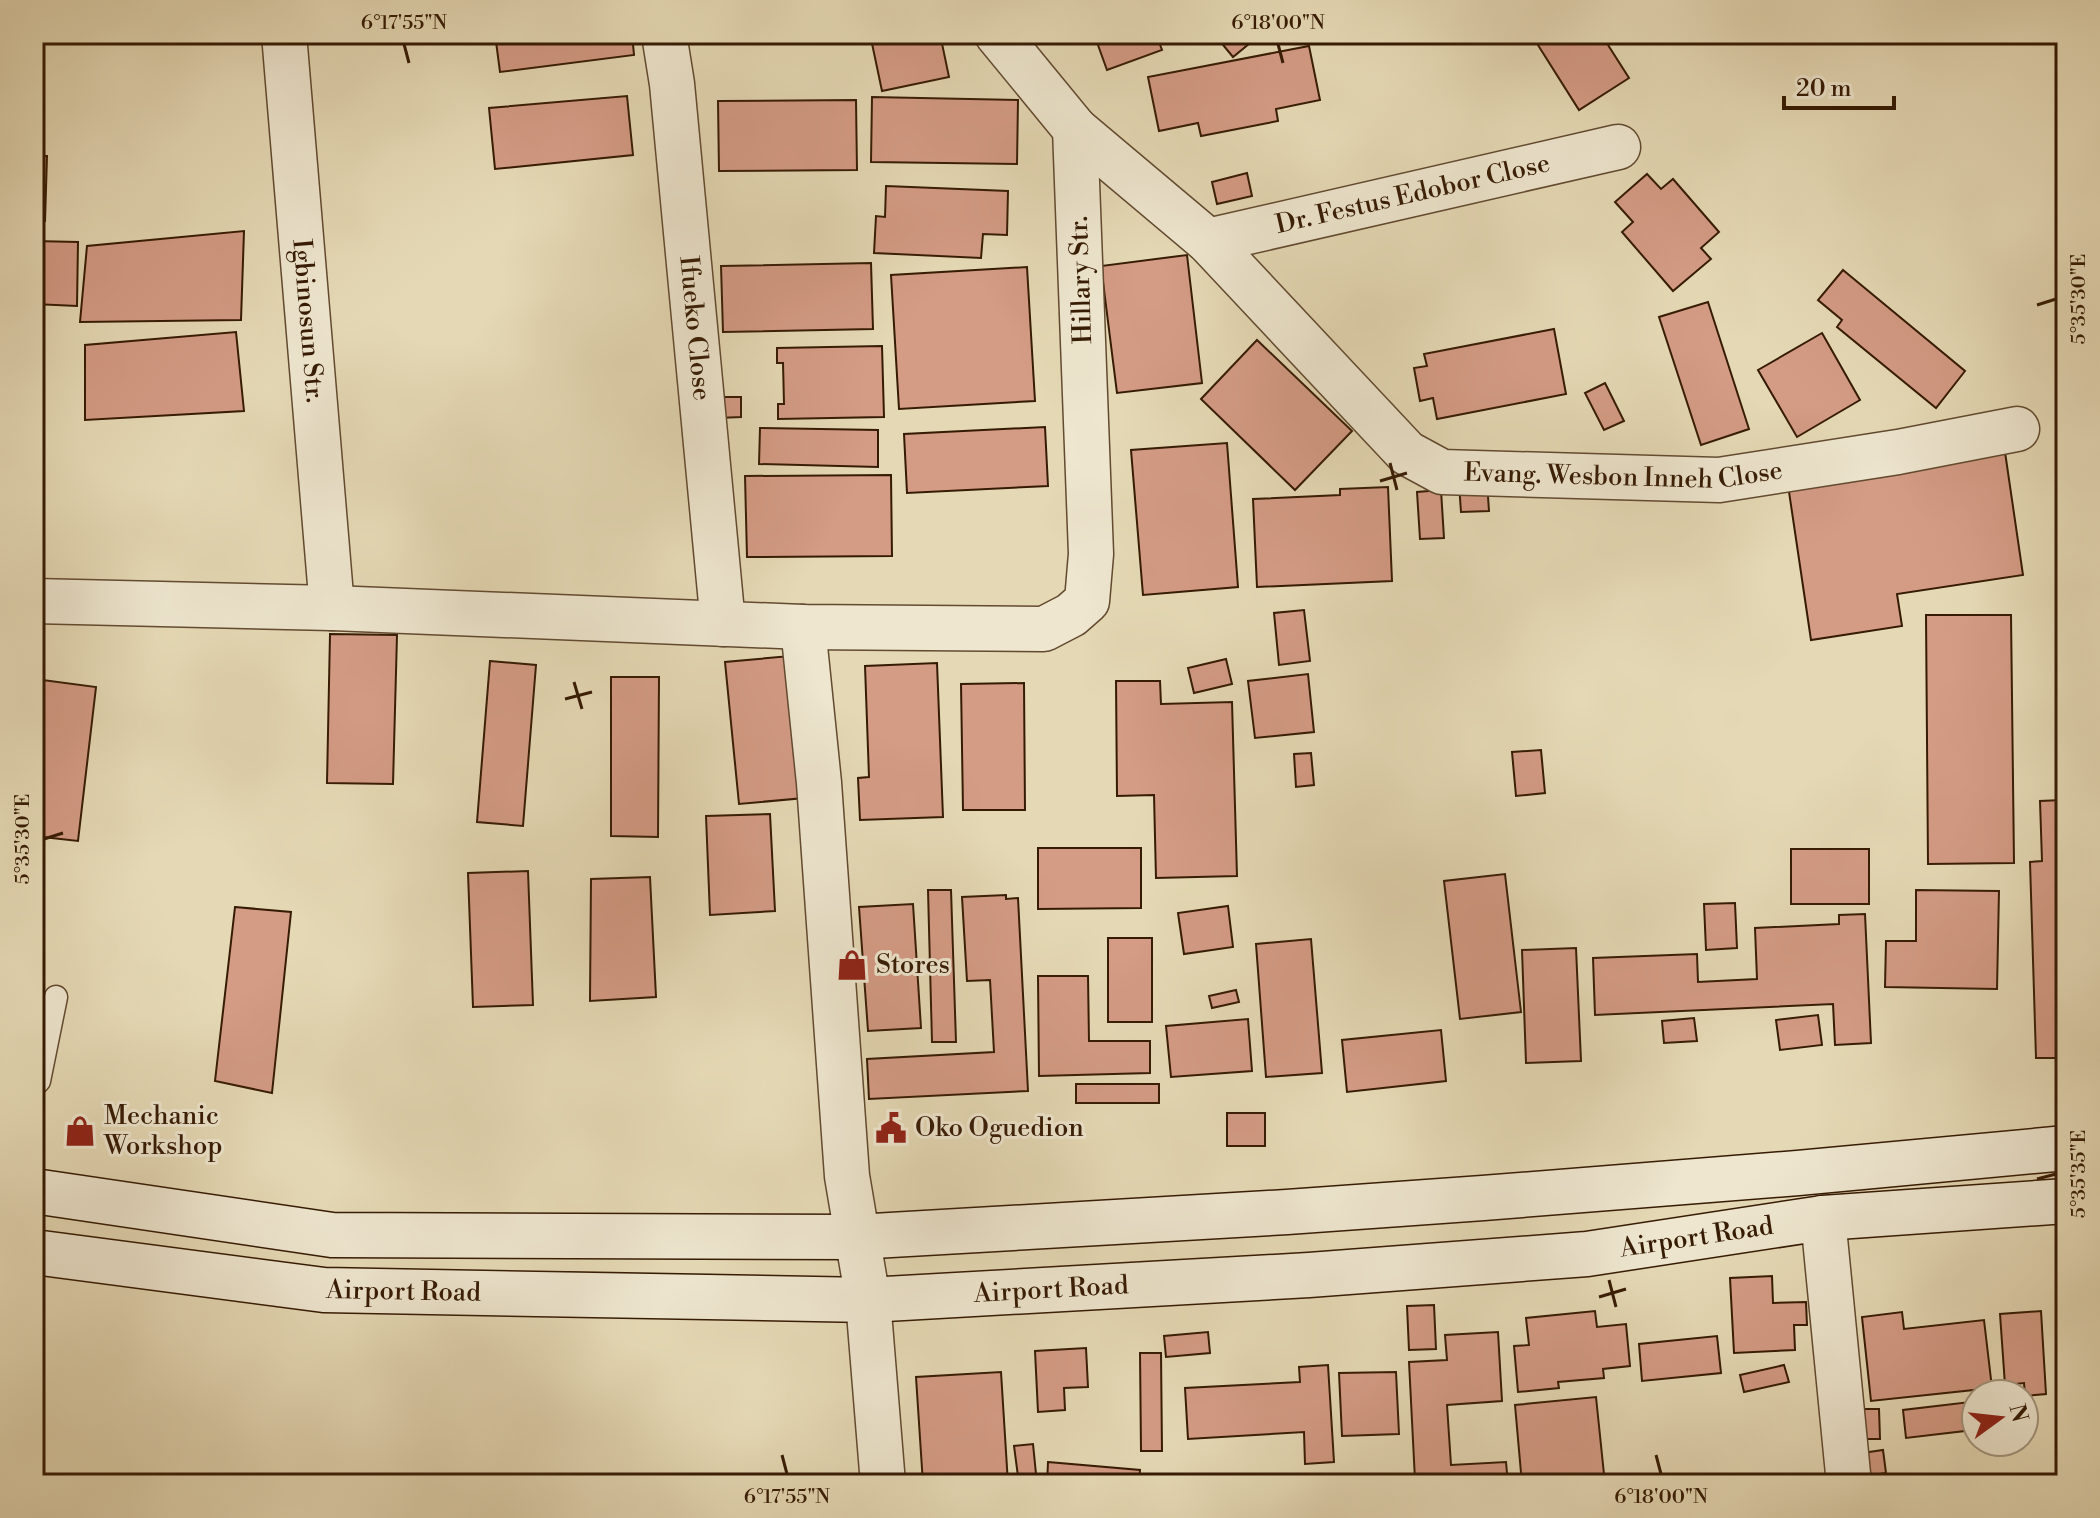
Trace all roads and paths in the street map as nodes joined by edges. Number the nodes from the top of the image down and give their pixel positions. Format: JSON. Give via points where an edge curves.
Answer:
{"nodes":[{"id":1,"x":284,"y":34,"type":"edge"},
{"id":2,"x":664,"y":34,"type":"edge"},
{"id":3,"x":997,"y":34,"type":"edge"},
{"id":4,"x":1075,"y":129,"type":"junction"},
{"id":5,"x":1618,"y":147,"type":"dead end"},
{"id":6,"x":1208,"y":241,"type":"junction"},
{"id":7,"x":2017,"y":429,"type":"dead end"},
{"id":8,"x":34,"y":601,"type":"edge"},
{"id":9,"x":332,"y":608,"type":"junction"},
{"id":10,"x":723,"y":624,"type":"junction"},
{"id":11,"x":803,"y":627,"type":"junction"},
{"id":12,"x":56,"y":997,"type":"dead end"},
{"id":13,"x":34,"y":1086,"type":"edge"},
{"id":14,"x":2066,"y":1148,"type":"edge"},
{"id":15,"x":34,"y":1191,"type":"edge"},
{"id":16,"x":2066,"y":1201,"type":"edge"},
{"id":17,"x":1823,"y":1218,"type":"junction"},
{"id":18,"x":856,"y":1237,"type":"junction"},
{"id":19,"x":34,"y":1252,"type":"edge"},
{"id":20,"x":868,"y":1300,"type":"junction"},
{"id":21,"x":883,"y":1484,"type":"edge"},
{"id":22,"x":1849,"y":1484,"type":"edge"}],
"edges":[{"from":1,"to":9,"type":"street","name":"Igbinosun Str."},
{"from":2,"to":10,"type":"street","name":"Ifueko Close"},
{"from":3,"to":4,"type":"street"},
{"from":4,"to":6,"type":"street","name":"Evang. Wesbon Inneh Close"},
{"from":4,"to":11,"type":"street","name":"Hillary Str.","via":[[1091,554],[1087,601],[1044,629]]},
{"from":5,"to":6,"type":"street","name":"Dr. Festus Edobor Close"},
{"from":6,"to":7,"type":"street","name":"Evang. Wesbon Inneh Close","via":[[1407,453],[1442,472],[1719,480]]},
{"from":8,"to":9,"type":"street"},
{"from":9,"to":10,"type":"street"},
{"from":10,"to":11,"type":"street"},
{"from":11,"to":18,"type":"street"},
{"from":12,"to":13,"type":"lane"},
{"from":14,"to":18,"type":"street","name":"Airport Road","via":[[1468,1199]]},
{"from":15,"to":18,"type":"street","name":"Airport Road","via":[[332,1235]]},
{"from":16,"to":17,"type":"street","name":"Airport Road"},
{"from":17,"to":20,"type":"street","name":"Airport Road","via":[[1587,1254]]},
{"from":17,"to":22,"type":"street"},
{"from":18,"to":20,"type":"street"},
{"from":19,"to":20,"type":"street","name":"Airport Road","via":[[324,1290]]},
{"from":20,"to":21,"type":"street"}]}
